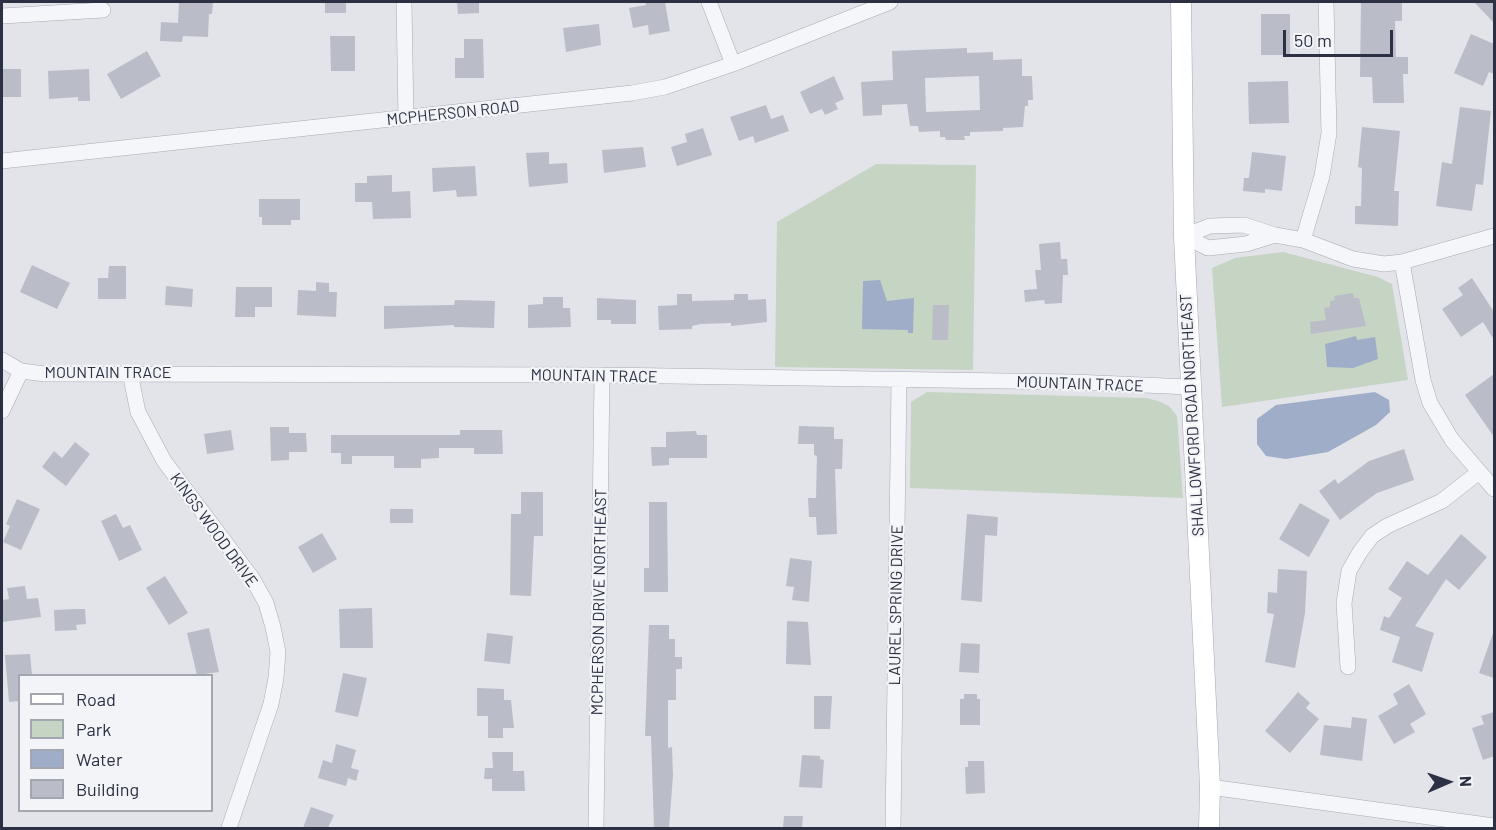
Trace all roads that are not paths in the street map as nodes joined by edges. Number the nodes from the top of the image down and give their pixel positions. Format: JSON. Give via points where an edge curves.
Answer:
{"nodes":[{"id":1,"x":404,"y":2,"type":"edge"},
{"id":2,"x":709,"y":2,"type":"edge"},
{"id":3,"x":890,"y":2,"type":"edge"},
{"id":4,"x":1181,"y":2,"type":"edge"},
{"id":5,"x":1326,"y":2,"type":"edge"},
{"id":6,"x":103,"y":10,"type":"dead end"},
{"id":7,"x":2,"y":16,"type":"edge"},
{"id":8,"x":733,"y":64,"type":"junction"},
{"id":9,"x":406,"y":118,"type":"junction"},
{"id":10,"x":2,"y":161,"type":"edge"},
{"id":11,"x":1275,"y":235,"type":"junction"},
{"id":12,"x":1184,"y":236,"type":"junction"},
{"id":13,"x":1494,"y":236,"type":"edge"},
{"id":14,"x":1303,"y":240,"type":"junction"},
{"id":15,"x":1402,"y":262,"type":"junction"},
{"id":16,"x":2,"y":360,"type":"edge"},
{"id":17,"x":21,"y":371,"type":"junction"},
{"id":18,"x":130,"y":373,"type":"junction"},
{"id":19,"x":602,"y":375,"type":"junction"},
{"id":20,"x":899,"y":381,"type":"junction"},
{"id":21,"x":1190,"y":387,"type":"junction"},
{"id":22,"x":2,"y":411,"type":"edge"},
{"id":23,"x":1479,"y":472,"type":"junction"},
{"id":24,"x":1494,"y":489,"type":"edge"},
{"id":25,"x":1348,"y":667,"type":"dead end"},
{"id":26,"x":1210,"y":787,"type":"junction"},
{"id":27,"x":1494,"y":826,"type":"edge"},
{"id":28,"x":229,"y":828,"type":"edge"},
{"id":29,"x":596,"y":828,"type":"edge"},
{"id":30,"x":893,"y":828,"type":"edge"},
{"id":31,"x":1209,"y":828,"type":"edge"}],
"edges":[{"from":1,"to":9,"type":"street"},
{"from":2,"to":8,"type":"street"},
{"from":3,"to":8,"type":"street","name":"MCPHERSON ROAD"},
{"from":4,"to":12,"type":"main road","name":"SHALLOWFORD ROAD NORTHEAST"},
{"from":5,"to":14,"type":"street","via":[[1329,133],[1322,176]]},
{"from":6,"to":7,"type":"street"},
{"from":8,"to":9,"type":"street","name":"MCPHERSON ROAD","via":[[665,87],[632,93]]},
{"from":9,"to":10,"type":"street","name":"MCPHERSON ROAD"},
{"from":11,"to":12,"type":"street","via":[[1244,225],[1210,226]]},
{"from":11,"to":12,"type":"street","via":[[1246,244],[1208,248]]},
{"from":11,"to":14,"type":"street"},
{"from":12,"to":21,"type":"main road","name":"SHALLOWFORD ROAD NORTHEAST"},
{"from":13,"to":15,"type":"street"},
{"from":14,"to":15,"type":"street","via":[[1353,259],[1384,264]]},
{"from":15,"to":23,"type":"street","via":[[1430,403],[1440,424]]},
{"from":16,"to":17,"type":"street","name":"MOUNTAIN TRACE"},
{"from":17,"to":18,"type":"street","name":"MOUNTAIN TRACE"},
{"from":17,"to":22,"type":"street"},
{"from":18,"to":19,"type":"street","name":"MOUNTAIN TRACE"},
{"from":18,"to":28,"type":"street","name":"KINGS WOOD DRIVE","via":[[138,412],[164,461],[252,578],[266,603],[273,627],[278,652],[271,704]]},
{"from":19,"to":20,"type":"street","name":"MOUNTAIN TRACE"},
{"from":19,"to":29,"type":"street","name":"MCPHERSON DRIVE NORTHEAST"},
{"from":20,"to":21,"type":"street","name":"MOUNTAIN TRACE"},
{"from":20,"to":30,"type":"street","name":"LAUREL SPRING DRIVE"},
{"from":21,"to":26,"type":"main road","name":"SHALLOWFORD ROAD NORTHEAST"},
{"from":23,"to":24,"type":"street"},
{"from":23,"to":25,"type":"street","via":[[1436,505],[1372,536],[1360,552],[1349,572],[1345,594]]},
{"from":26,"to":27,"type":"street"},
{"from":26,"to":31,"type":"main road","name":"SHALLOWFORD ROAD NORTHEAST"}]}
